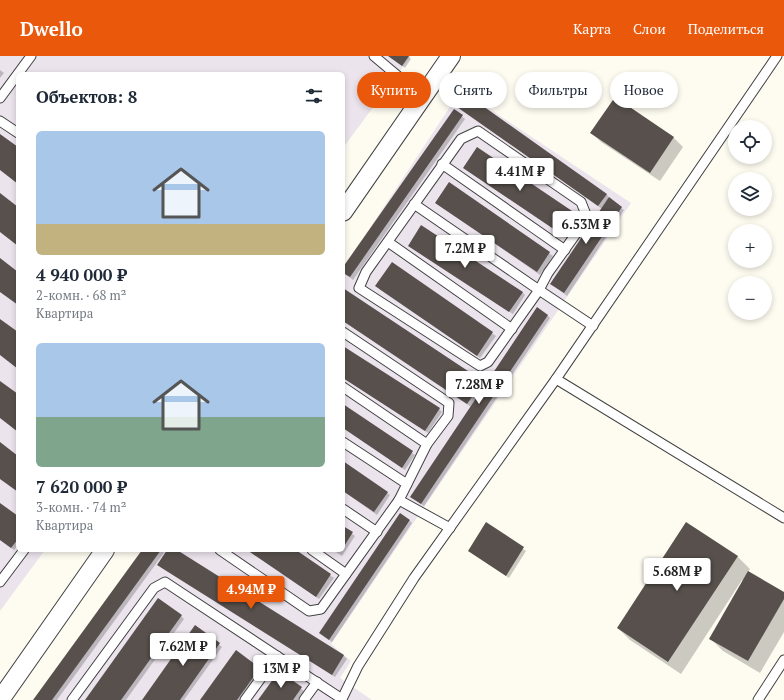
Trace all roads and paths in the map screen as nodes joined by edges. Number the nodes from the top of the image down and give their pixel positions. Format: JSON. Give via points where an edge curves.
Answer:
{"nodes":[{"id":1,"x":31,"y":56,"type":"edge"},
{"id":2,"x":374,"y":56,"type":"edge"},
{"id":3,"x":451,"y":56,"type":"edge"},
{"id":4,"x":777,"y":56,"type":"edge"},
{"id":5,"x":19,"y":72,"type":"edge"},
{"id":6,"x":393,"y":72,"type":"edge"},
{"id":7,"x":16,"y":76,"type":"edge"},
{"id":8,"x":431,"y":87,"type":"edge"},
{"id":9,"x":0,"y":98,"type":"edge"},
{"id":10,"x":417,"y":108,"type":"edge"},
{"id":11,"x":0,"y":121,"type":"edge"},
{"id":12,"x":16,"y":132,"type":"edge"},
{"id":13,"x":442,"y":164,"type":"junction"},
{"id":14,"x":414,"y":204,"type":"junction"},
{"id":15,"x":345,"y":209,"type":"edge"},
{"id":16,"x":388,"y":242,"type":"junction"},
{"id":17,"x":565,"y":250,"type":"junction"},
{"id":18,"x":539,"y":290,"type":"junction"},
{"id":19,"x":593,"y":326,"type":"junction"},
{"id":20,"x":512,"y":329,"type":"junction"},
{"id":21,"x":345,"y":333,"type":"edge"},
{"id":22,"x":556,"y":379,"type":"junction"},
{"id":23,"x":345,"y":388,"type":"edge"},
{"id":24,"x":345,"y":443,"type":"edge"},
{"id":25,"x":427,"y":444,"type":"junction"},
{"id":26,"x":407,"y":484,"type":"junction"},
{"id":27,"x":399,"y":500,"type":"junction"},
{"id":28,"x":345,"y":510,"type":"edge"},
{"id":29,"x":784,"y":518,"type":"edge"},
{"id":30,"x":450,"y":528,"type":"junction"},
{"id":31,"x":377,"y":532,"type":"junction"},
{"id":32,"x":22,"y":552,"type":"edge"},
{"id":33,"x":104,"y":552,"type":"edge"},
{"id":34,"x":223,"y":552,"type":"edge"},
{"id":35,"x":315,"y":552,"type":"edge"},
{"id":36,"x":346,"y":574,"type":"junction"},
{"id":37,"x":0,"y":582,"type":"edge"},
{"id":38,"x":277,"y":656,"type":"junction"},
{"id":39,"x":784,"y":660,"type":"edge"},
{"id":40,"x":317,"y":682,"type":"junction"},
{"id":41,"x":342,"y":699,"type":"edge"},
{"id":42,"x":0,"y":700,"type":"edge"},
{"id":43,"x":72,"y":700,"type":"edge"},
{"id":44,"x":245,"y":700,"type":"edge"},
{"id":45,"x":304,"y":700,"type":"edge"},
{"id":46,"x":758,"y":700,"type":"edge"}],
"edges":[{"from":1,"to":5,"type":"lane"},
{"from":2,"to":6,"type":"lane"},
{"from":3,"to":8,"type":"street"},
{"from":4,"to":19,"type":"lane"},
{"from":7,"to":9,"type":"lane"},
{"from":10,"to":15,"type":"street"},
{"from":11,"to":12,"type":"lane"},
{"from":13,"to":14,"type":"lane"},
{"from":13,"to":17,"type":"lane"},
{"from":13,"to":17,"type":"lane","via":[[460,139],[478,131],[581,202],[585,212],[583,224]]},
{"from":14,"to":16,"type":"lane"},
{"from":14,"to":18,"type":"lane"},
{"from":16,"to":20,"type":"lane"},
{"from":16,"to":20,"type":"lane","via":[[366,272],[359,288],[480,366],[488,362]]},
{"from":17,"to":18,"type":"lane"},
{"from":18,"to":19,"type":"lane"},
{"from":18,"to":20,"type":"lane"},
{"from":19,"to":22,"type":"lane"},
{"from":21,"to":25,"type":"lane","via":[[449,403],[448,416]]},
{"from":22,"to":29,"type":"lane"},
{"from":22,"to":30,"type":"lane"},
{"from":23,"to":25,"type":"lane"},
{"from":24,"to":26,"type":"lane"},
{"from":25,"to":26,"type":"lane"},
{"from":26,"to":27,"type":"lane"},
{"from":27,"to":30,"type":"lane"},
{"from":27,"to":31,"type":"lane"},
{"from":28,"to":31,"type":"lane"},
{"from":30,"to":41,"type":"lane","via":[[410,584],[358,666]]},
{"from":31,"to":36,"type":"lane"},
{"from":32,"to":37,"type":"lane"},
{"from":33,"to":42,"type":"street"},
{"from":34,"to":36,"type":"lane","via":[[309,611],[321,609]]},
{"from":35,"to":36,"type":"lane"},
{"from":38,"to":40,"type":"lane"},
{"from":38,"to":43,"type":"lane","via":[[165,582],[154,588]]},
{"from":38,"to":44,"type":"lane"},
{"from":39,"to":46,"type":"lane"},
{"from":40,"to":41,"type":"lane"},
{"from":40,"to":45,"type":"lane"}]}
